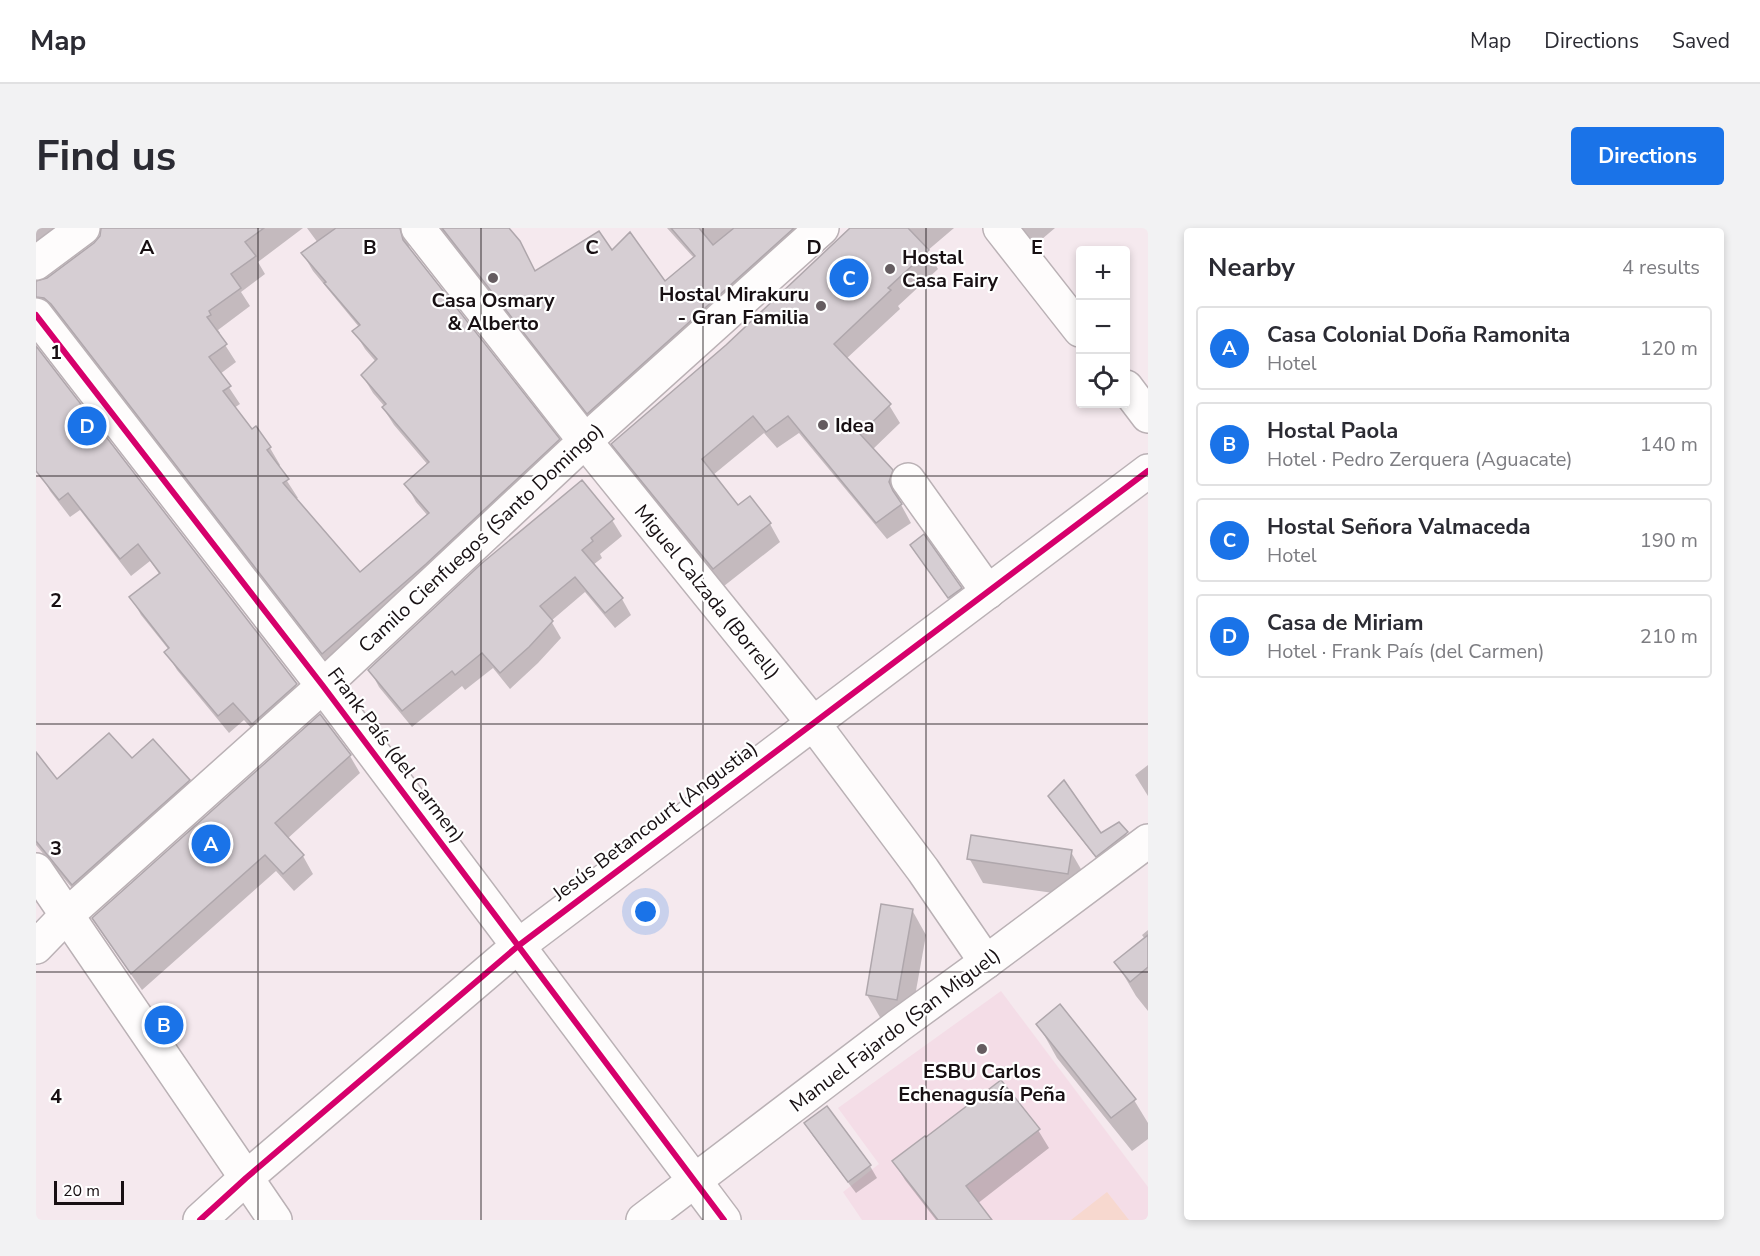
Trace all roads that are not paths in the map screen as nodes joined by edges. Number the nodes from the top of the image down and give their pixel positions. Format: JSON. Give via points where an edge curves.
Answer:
{"nodes":[{"id":1,"x":83,"y":228,"type":"edge"},
{"id":2,"x":418,"y":228,"type":"edge"},
{"id":3,"x":822,"y":228,"type":"edge"},
{"id":4,"x":1000,"y":228,"type":"edge"},
{"id":5,"x":36,"y":263,"type":"edge"},
{"id":6,"x":36,"y":315,"type":"edge"},
{"id":7,"x":1076,"y":325,"type":"edge"},
{"id":8,"x":1130,"y":393,"type":"edge"},
{"id":9,"x":1148,"y":416,"type":"edge"},
{"id":10,"x":585,"y":441,"type":"junction"},
{"id":11,"x":1148,"y":471,"type":"edge"},
{"id":12,"x":908,"y":480,"type":"dead end"},
{"id":13,"x":988,"y":592,"type":"junction"},
{"id":14,"x":323,"y":686,"type":"junction"},
{"id":15,"x":813,"y":723,"type":"junction"},
{"id":16,"x":1148,"y":841,"type":"edge"},
{"id":17,"x":36,"y":870,"type":"edge"},
{"id":18,"x":67,"y":915,"type":"junction"},
{"id":19,"x":518,"y":946,"type":"junction"},
{"id":20,"x":36,"y":947,"type":"edge"},
{"id":21,"x":986,"y":962,"type":"junction"},
{"id":22,"x":246,"y":1178,"type":"junction"},
{"id":23,"x":694,"y":1181,"type":"junction"},
{"id":24,"x":200,"y":1220,"type":"edge"},
{"id":25,"x":274,"y":1220,"type":"edge"},
{"id":26,"x":643,"y":1220,"type":"edge"},
{"id":27,"x":724,"y":1220,"type":"edge"}],
"edges":[{"from":1,"to":5,"type":"street"},
{"from":2,"to":10,"type":"street","name":"Miguel Calzada (Borrell)"},
{"from":3,"to":10,"type":"street","name":"Camilo Cienfuegos (Santo Domingo)"},
{"from":4,"to":7,"type":"street"},
{"from":6,"to":14,"type":"street","name":"Frank País (del Carmen)"},
{"from":8,"to":9,"type":"street"},
{"from":10,"to":14,"type":"street","name":"Camilo Cienfuegos (Santo Domingo)"},
{"from":10,"to":15,"type":"street","name":"Miguel Calzada (Borrell)"},
{"from":11,"to":13,"type":"street","name":"Jesús Betancourt (Angustia)"},
{"from":12,"to":13,"type":"street"},
{"from":13,"to":15,"type":"street","name":"Jesús Betancourt (Angustia)"},
{"from":14,"to":18,"type":"street","name":"Camilo Cienfuegos (Santo Domingo)"},
{"from":14,"to":19,"type":"street","name":"Frank País (del Carmen)"},
{"from":15,"to":19,"type":"street","name":"Jesús Betancourt (Angustia)"},
{"from":15,"to":21,"type":"street","name":"Miguel Calzada (Borrell)"},
{"from":16,"to":21,"type":"street","name":"Manuel Fajardo (San Miguel)"},
{"from":17,"to":18,"type":"street"},
{"from":18,"to":20,"type":"street","name":"Camilo Cienfuegos (Santo Domingo)"},
{"from":18,"to":22,"type":"street"},
{"from":19,"to":22,"type":"street","name":"Jesús Betancourt (Angustia)"},
{"from":19,"to":23,"type":"street","name":"Frank País (del Carmen)"},
{"from":21,"to":23,"type":"street","name":"Manuel Fajardo (San Miguel)"},
{"from":22,"to":24,"type":"street","name":"Jesús Betancourt (Angustia)"},
{"from":22,"to":25,"type":"street"},
{"from":23,"to":26,"type":"street","name":"Manuel Fajardo (San Miguel)"},
{"from":23,"to":27,"type":"street","name":"Frank País (del Carmen)"}]}
